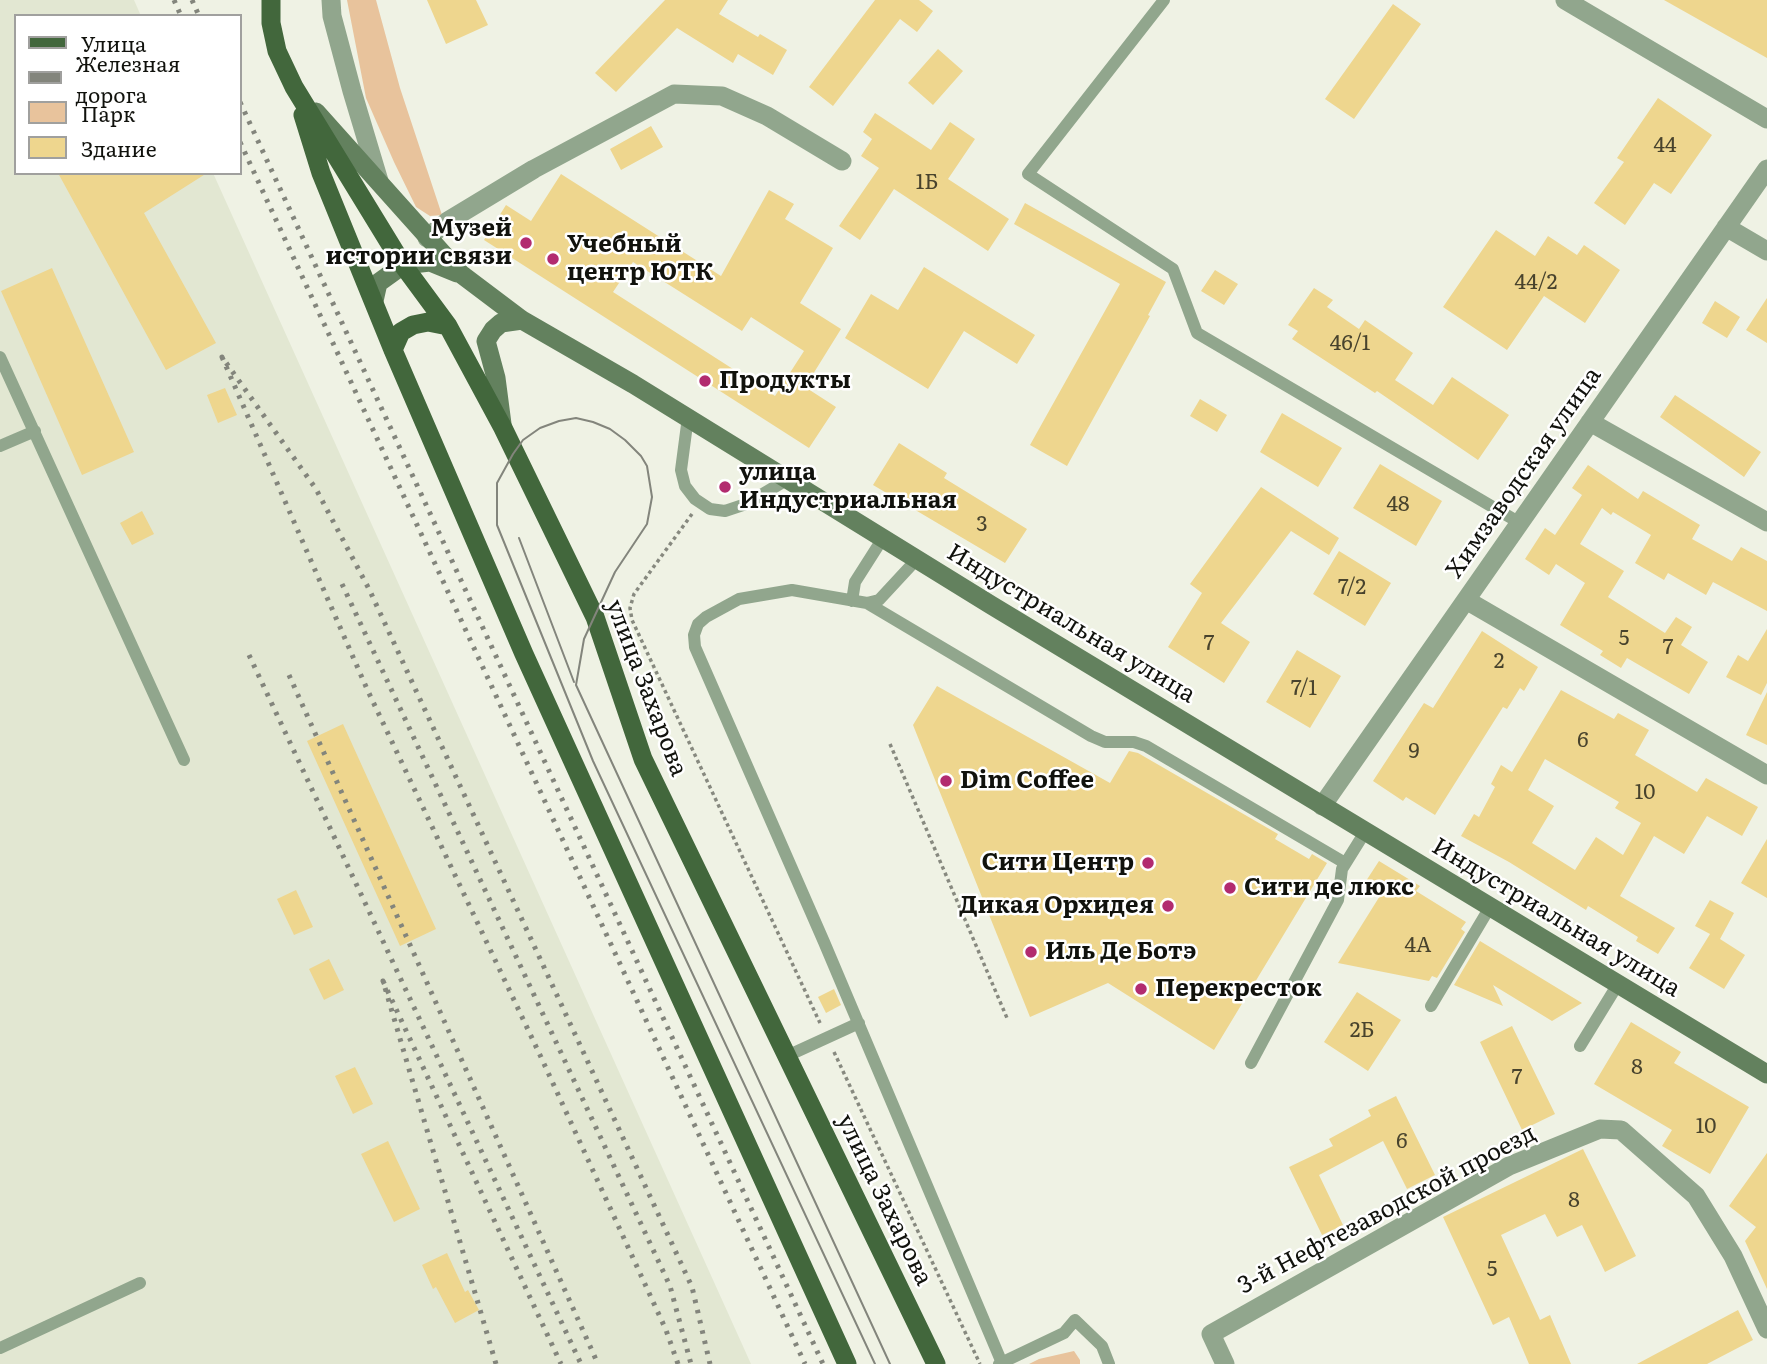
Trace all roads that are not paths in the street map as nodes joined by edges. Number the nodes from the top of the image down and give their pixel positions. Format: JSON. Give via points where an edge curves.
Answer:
{"nodes":[{"id":1,"x":331,"y":0,"type":"edge"},
{"id":2,"x":1164,"y":0,"type":"edge"},
{"id":3,"x":1565,"y":0,"type":"edge"},
{"id":4,"x":268,"y":3,"type":"edge"},
{"id":5,"x":294,"y":87,"type":"junction"},
{"id":6,"x":1767,"y":119,"type":"edge"},
{"id":7,"x":842,"y":161,"type":"dead end"},
{"id":8,"x":1767,"y":169,"type":"edge"},
{"id":9,"x":379,"y":181,"type":"junction"},
{"id":10,"x":1726,"y":227,"type":"junction"},
{"id":11,"x":427,"y":238,"type":"junction"},
{"id":12,"x":1767,"y":251,"type":"edge"},
{"id":13,"x":403,"y":265,"type":"junction"},
{"id":14,"x":461,"y":274,"type":"junction"},
{"id":15,"x":374,"y":301,"type":"junction"},
{"id":16,"x":522,"y":320,"type":"junction"},
{"id":17,"x":448,"y":326,"type":"junction"},
{"id":18,"x":393,"y":350,"type":"junction"},
{"id":19,"x":0,"y":357,"type":"edge"},
{"id":20,"x":688,"y":417,"type":"junction"},
{"id":21,"x":1590,"y":422,"type":"junction"},
{"id":22,"x":503,"y":428,"type":"junction"},
{"id":23,"x":35,"y":431,"type":"junction"},
{"id":24,"x":0,"y":446,"type":"edge"},
{"id":25,"x":788,"y":479,"type":"junction"},
{"id":26,"x":1767,"y":522,"type":"edge"},
{"id":27,"x":1520,"y":523,"type":"junction"},
{"id":28,"x":883,"y":538,"type":"junction"},
{"id":29,"x":917,"y":559,"type":"junction"},
{"id":30,"x":1466,"y":600,"type":"junction"},
{"id":31,"x":852,"y":601,"type":"junction"},
{"id":32,"x":867,"y":603,"type":"junction"},
{"id":33,"x":184,"y":760,"type":"dead end"},
{"id":34,"x":1767,"y":775,"type":"edge"},
{"id":35,"x":1322,"y":806,"type":"junction"},
{"id":36,"x":1365,"y":832,"type":"junction"},
{"id":37,"x":1345,"y":863,"type":"junction"},
{"id":38,"x":1490,"y":907,"type":"junction"},
{"id":39,"x":1618,"y":984,"type":"junction"},
{"id":40,"x":1431,"y":1006,"type":"dead end"},
{"id":41,"x":859,"y":1023,"type":"junction"},
{"id":42,"x":1580,"y":1046,"type":"dead end"},
{"id":43,"x":787,"y":1056,"type":"junction"},
{"id":44,"x":1251,"y":1063,"type":"dead end"},
{"id":45,"x":1767,"y":1074,"type":"edge"},
{"id":46,"x":140,"y":1283,"type":"dead end"},
{"id":47,"x":1767,"y":1329,"type":"edge"},
{"id":48,"x":0,"y":1348,"type":"edge"},
{"id":49,"x":1001,"y":1363,"type":"edge"},
{"id":50,"x":847,"y":1364,"type":"edge"},
{"id":51,"x":936,"y":1364,"type":"edge"},
{"id":52,"x":1109,"y":1364,"type":"edge"},
{"id":53,"x":1225,"y":1364,"type":"edge"}],
"edges":[{"from":1,"to":9,"type":"street"},
{"from":2,"to":27,"type":"lane","via":[[1028,174],[1173,269],[1197,333]]},
{"from":3,"to":6,"type":"street"},
{"from":4,"to":5,"type":"main road","name":"улица Захарова","via":[[277,51]]},
{"from":5,"to":9,"type":"main road","name":"Индустриальная улица"},
{"from":5,"to":13,"type":"main road","name":"улица Захарова"},
{"from":5,"to":15,"type":"main road","name":"улица Захарова","via":[[321,173]]},
{"from":7,"to":11,"type":"street","via":[[722,96],[674,94],[534,169]]},
{"from":8,"to":10,"type":"street","name":"Химзаводская улица"},
{"from":9,"to":11,"type":"main road","name":"Индустриальная улица"},
{"from":10,"to":12,"type":"street"},
{"from":10,"to":21,"type":"street","name":"Химзаводская улица"},
{"from":11,"to":14,"type":"main road","name":"Индустриальная улица"},
{"from":13,"to":14,"type":"main road","via":[[430,262]]},
{"from":13,"to":15,"type":"main road","via":[[378,283]]},
{"from":13,"to":17,"type":"main road","name":"улица Захарова"},
{"from":14,"to":16,"type":"main road","name":"Индустриальная улица"},
{"from":15,"to":18,"type":"main road","name":"улица Захарова"},
{"from":16,"to":20,"type":"main road","name":"Индустриальная улица"},
{"from":16,"to":22,"type":"main road","via":[[501,323],[486,341]]},
{"from":17,"to":18,"type":"main road","via":[[413,325],[401,332]]},
{"from":17,"to":22,"type":"main road","name":"улица Захарова"},
{"from":18,"to":50,"type":"main road","name":"улица Захарова","via":[[524,654]]},
{"from":19,"to":23,"type":"lane"},
{"from":20,"to":25,"type":"main road","name":"Индустриальная улица"},
{"from":20,"to":25,"type":"lane","via":[[681,470],[685,486],[710,509],[725,511],[746,504]]},
{"from":21,"to":26,"type":"street"},
{"from":21,"to":27,"type":"street","name":"Химзаводская улица"},
{"from":22,"to":43,"type":"main road","name":"улица Захарова","via":[[595,617],[643,759]]},
{"from":23,"to":24,"type":"lane"},
{"from":23,"to":33,"type":"lane"},
{"from":25,"to":28,"type":"main road","name":"Индустриальная улица"},
{"from":27,"to":30,"type":"street","name":"Химзаводская улица"},
{"from":28,"to":29,"type":"main road","name":"Индустриальная улица"},
{"from":28,"to":31,"type":"lane","via":[[855,582]]},
{"from":29,"to":32,"type":"lane","via":[[879,600]]},
{"from":29,"to":35,"type":"main road","name":"Индустриальная улица"},
{"from":30,"to":34,"type":"street"},
{"from":30,"to":35,"type":"street","name":"Химзаводская улица"},
{"from":31,"to":32,"type":"lane"},
{"from":31,"to":41,"type":"lane","via":[[792,590],[739,599],[706,617],[694,635],[695,647]]},
{"from":32,"to":37,"type":"lane","via":[[1091,736],[1146,746]]},
{"from":35,"to":36,"type":"main road","name":"Индустриальная улица"},
{"from":36,"to":37,"type":"lane"},
{"from":36,"to":38,"type":"main road","name":"Индустриальная улица"},
{"from":37,"to":44,"type":"lane","via":[[1338,900]]},
{"from":38,"to":39,"type":"main road","name":"Индустриальная улица"},
{"from":38,"to":40,"type":"lane"},
{"from":39,"to":42,"type":"lane"},
{"from":39,"to":45,"type":"main road","name":"Индустриальная улица"},
{"from":41,"to":43,"type":"lane"},
{"from":41,"to":49,"type":"lane"},
{"from":43,"to":51,"type":"main road","name":"улица Захарова"},
{"from":46,"to":48,"type":"lane"},
{"from":47,"to":53,"type":"street","name":"3-й Нефтезаводской проезд","via":[[1733,1256],[1696,1196],[1621,1130],[1600,1129],[1509,1166],[1211,1334]]},
{"from":49,"to":52,"type":"lane","via":[[1064,1333],[1075,1320],[1102,1346]]}]}
